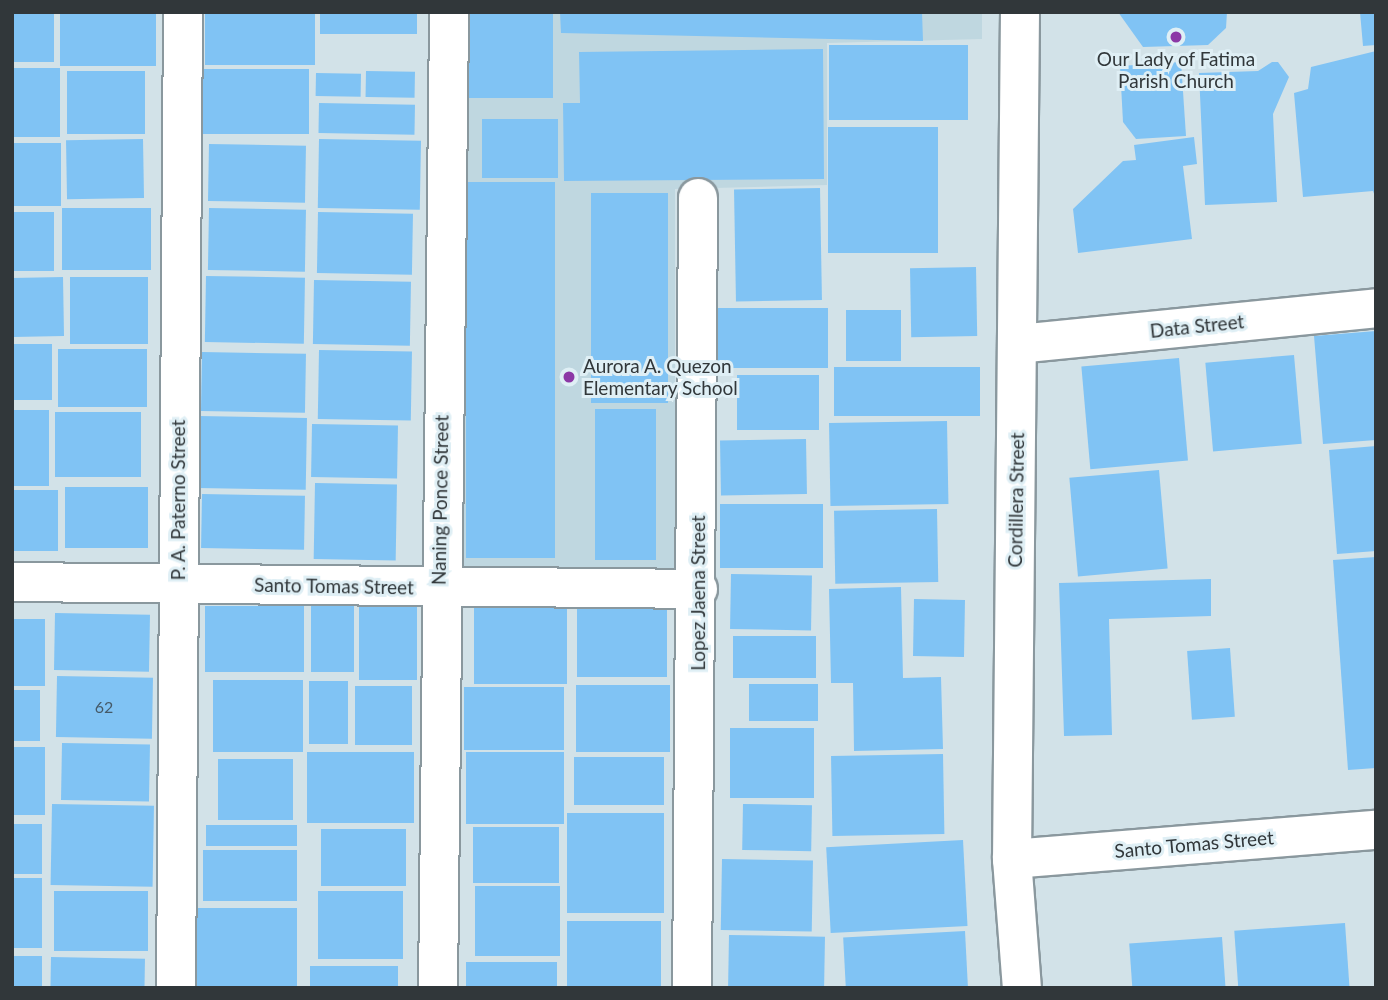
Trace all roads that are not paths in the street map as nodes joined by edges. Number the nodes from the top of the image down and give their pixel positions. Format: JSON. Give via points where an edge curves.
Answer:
{"nodes":[{"id":1,"x":183,"y":12,"type":"edge"},
{"id":2,"x":449,"y":12,"type":"edge"},
{"id":3,"x":1020,"y":12,"type":"edge"},
{"id":4,"x":698,"y":198,"type":"dead end"},
{"id":5,"x":1376,"y":308,"type":"edge"},
{"id":6,"x":1018,"y":344,"type":"junction"},
{"id":7,"x":12,"y":582,"type":"edge"},
{"id":8,"x":178,"y":584,"type":"junction"},
{"id":9,"x":439,"y":587,"type":"junction"},
{"id":10,"x":698,"y":589,"type":"junction"},
{"id":11,"x":1376,"y":830,"type":"edge"},
{"id":12,"x":1012,"y":859,"type":"junction"},
{"id":13,"x":176,"y":988,"type":"edge"},
{"id":14,"x":438,"y":988,"type":"edge"},
{"id":15,"x":692,"y":988,"type":"edge"},
{"id":16,"x":1022,"y":988,"type":"edge"}],
"edges":[{"from":1,"to":8,"type":"street","name":"P. A. Paterno Street"},
{"from":2,"to":9,"type":"street","name":"Naning Ponce Street"},
{"from":3,"to":6,"type":"street","name":"Cordillera Street"},
{"from":4,"to":10,"type":"street","name":"Lopez Jaena Street"},
{"from":5,"to":6,"type":"street","name":"Data Street"},
{"from":6,"to":12,"type":"street","name":"Cordillera Street"},
{"from":7,"to":8,"type":"street","name":"Santo Tomas Street"},
{"from":8,"to":9,"type":"street","name":"Santo Tomas Street"},
{"from":8,"to":13,"type":"street","name":"P. A. Paterno Street"},
{"from":9,"to":10,"type":"street","name":"Santo Tomas Street"},
{"from":9,"to":14,"type":"street","name":"Naning Ponce Street"},
{"from":10,"to":15,"type":"street","name":"Lopez Jaena Street"},
{"from":11,"to":12,"type":"street","name":"Santo Tomas Street"},
{"from":12,"to":16,"type":"street","name":"Cordillera Street"}]}
